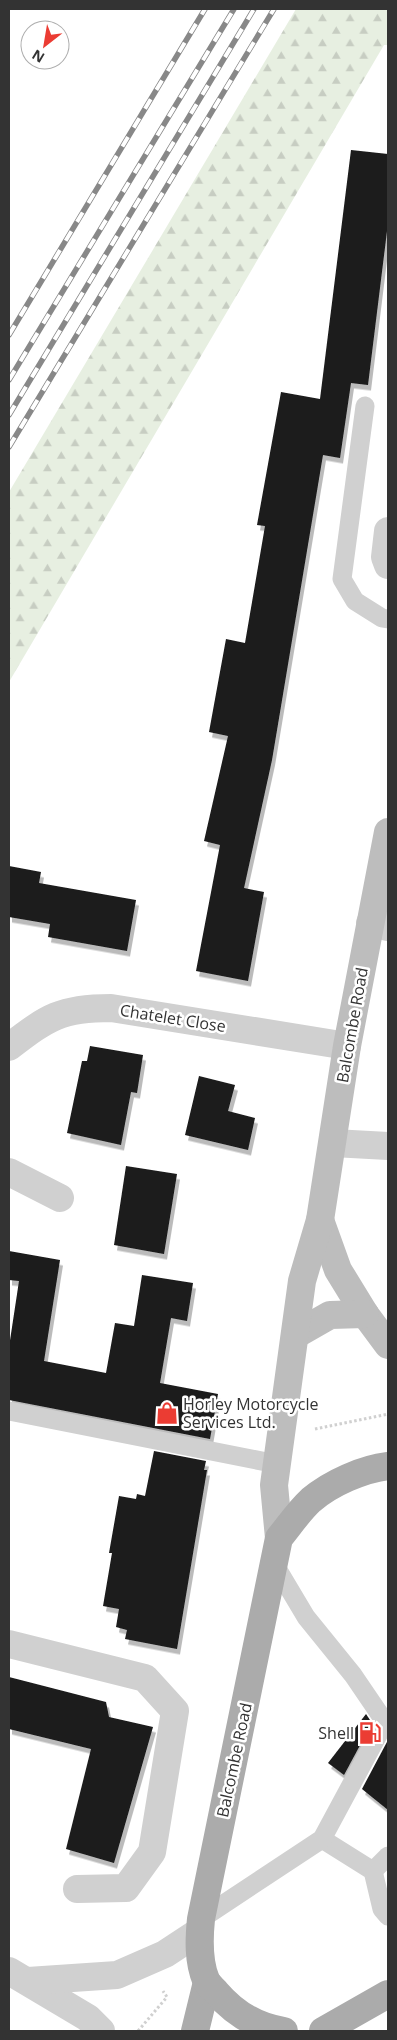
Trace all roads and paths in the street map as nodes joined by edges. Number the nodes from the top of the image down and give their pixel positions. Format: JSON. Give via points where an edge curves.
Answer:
{"nodes":[{"id":1,"x":365,"y":406,"type":"dead end"},
{"id":2,"x":388,"y":531,"type":"edge"},
{"id":3,"x":388,"y":565,"type":"edge"},
{"id":4,"x":388,"y":619,"type":"edge"},
{"id":5,"x":388,"y":832,"type":"edge"},
{"id":6,"x":379,"y":925,"type":"edge"},
{"id":7,"x":346,"y":1046,"type":"junction"},
{"id":8,"x":9,"y":1047,"type":"edge"},
{"id":9,"x":333,"y":1143,"type":"junction"},
{"id":10,"x":388,"y":1146,"type":"edge"},
{"id":11,"x":9,"y":1172,"type":"edge"},
{"id":12,"x":60,"y":1198,"type":"dead end"},
{"id":13,"x":320,"y":1220,"type":"junction"},
{"id":14,"x":364,"y":1314,"type":"junction"},
{"id":15,"x":295,"y":1335,"type":"junction"},
{"id":16,"x":388,"y":1345,"type":"edge"},
{"id":17,"x":9,"y":1411,"type":"edge"},
{"id":18,"x":388,"y":1414,"type":"edge"},
{"id":19,"x":306,"y":1431,"type":"dead end"},
{"id":20,"x":277,"y":1464,"type":"junction"},
{"id":21,"x":388,"y":1466,"type":"edge"},
{"id":22,"x":279,"y":1538,"type":"junction"},
{"id":23,"x":275,"y":1565,"type":"junction"},
{"id":24,"x":9,"y":1644,"type":"edge"},
{"id":25,"x":322,"y":1839,"type":"junction"},
{"id":26,"x":388,"y":1856,"type":"edge"},
{"id":27,"x":373,"y":1871,"type":"junction"},
{"id":28,"x":77,"y":1889,"type":"dead end"},
{"id":29,"x":388,"y":1916,"type":"edge"},
{"id":30,"x":200,"y":1925,"type":"junction"},
{"id":31,"x":18,"y":1976,"type":"edge"},
{"id":32,"x":207,"y":1982,"type":"junction"},
{"id":33,"x":160,"y":1985,"type":"dead end"},
{"id":34,"x":386,"y":1997,"type":"edge"},
{"id":35,"x":101,"y":2031,"type":"edge"},
{"id":36,"x":138,"y":2031,"type":"edge"},
{"id":37,"x":195,"y":2031,"type":"edge"},
{"id":38,"x":284,"y":2031,"type":"edge"},
{"id":39,"x":323,"y":2031,"type":"edge"}],
"edges":[{"from":1,"to":4,"type":"lane","via":[[342,578],[355,601]]},
{"from":2,"to":3,"type":"street","via":[[385,557]]},
{"from":5,"to":6,"type":"main road","name":"Balcombe Road"},
{"from":6,"to":7,"type":"main road","name":"Balcombe Road"},
{"from":7,"to":8,"type":"street","name":"Chatelet Close","via":[[111,1008],[83,1008],[57,1014]]},
{"from":7,"to":9,"type":"main road","name":"Balcombe Road"},
{"from":9,"to":10,"type":"street"},
{"from":9,"to":13,"type":"main road","name":"Balcombe Road"},
{"from":11,"to":12,"type":"street"},
{"from":13,"to":14,"type":"main road","name":"Balcombe Road","via":[[338,1270]]},
{"from":13,"to":15,"type":"main road","name":"Balcombe Road","via":[[302,1281]]},
{"from":14,"to":15,"type":"main road","via":[[330,1316]]},
{"from":14,"to":16,"type":"main road","name":"Balcombe Road"},
{"from":15,"to":20,"type":"main road","name":"Balcombe Road"},
{"from":17,"to":20,"type":"lane"},
{"from":18,"to":19,"type":"path"},
{"from":20,"to":22,"type":"main road","name":"Balcombe Road","via":[[274,1485]]},
{"from":21,"to":22,"type":"main road","via":[[345,1479],[312,1500]]},
{"from":22,"to":23,"type":"main road","name":"Balcombe Road"},
{"from":23,"to":25,"type":"lane","via":[[306,1617],[353,1675],[385,1722]]},
{"from":23,"to":30,"type":"main road","name":"Balcombe Road"},
{"from":24,"to":28,"type":"street","via":[[145,1678],[175,1711],[152,1852],[126,1888]]},
{"from":25,"to":27,"type":"lane"},
{"from":25,"to":30,"type":"lane"},
{"from":26,"to":27,"type":"lane"},
{"from":27,"to":29,"type":"lane","via":[[382,1909]]},
{"from":30,"to":31,"type":"street","via":[[165,1954],[117,1975]]},
{"from":30,"to":32,"type":"main road","name":"Balcombe Road","via":[[200,1960]]},
{"from":31,"to":35,"type":"street","via":[[88,2018]]},
{"from":32,"to":37,"type":"main road"},
{"from":32,"to":38,"type":"main road","via":[[228,2006],[250,2021]]},
{"from":33,"to":36,"type":"path","via":[[167,1997]]},
{"from":34,"to":39,"type":"main road"}]}
